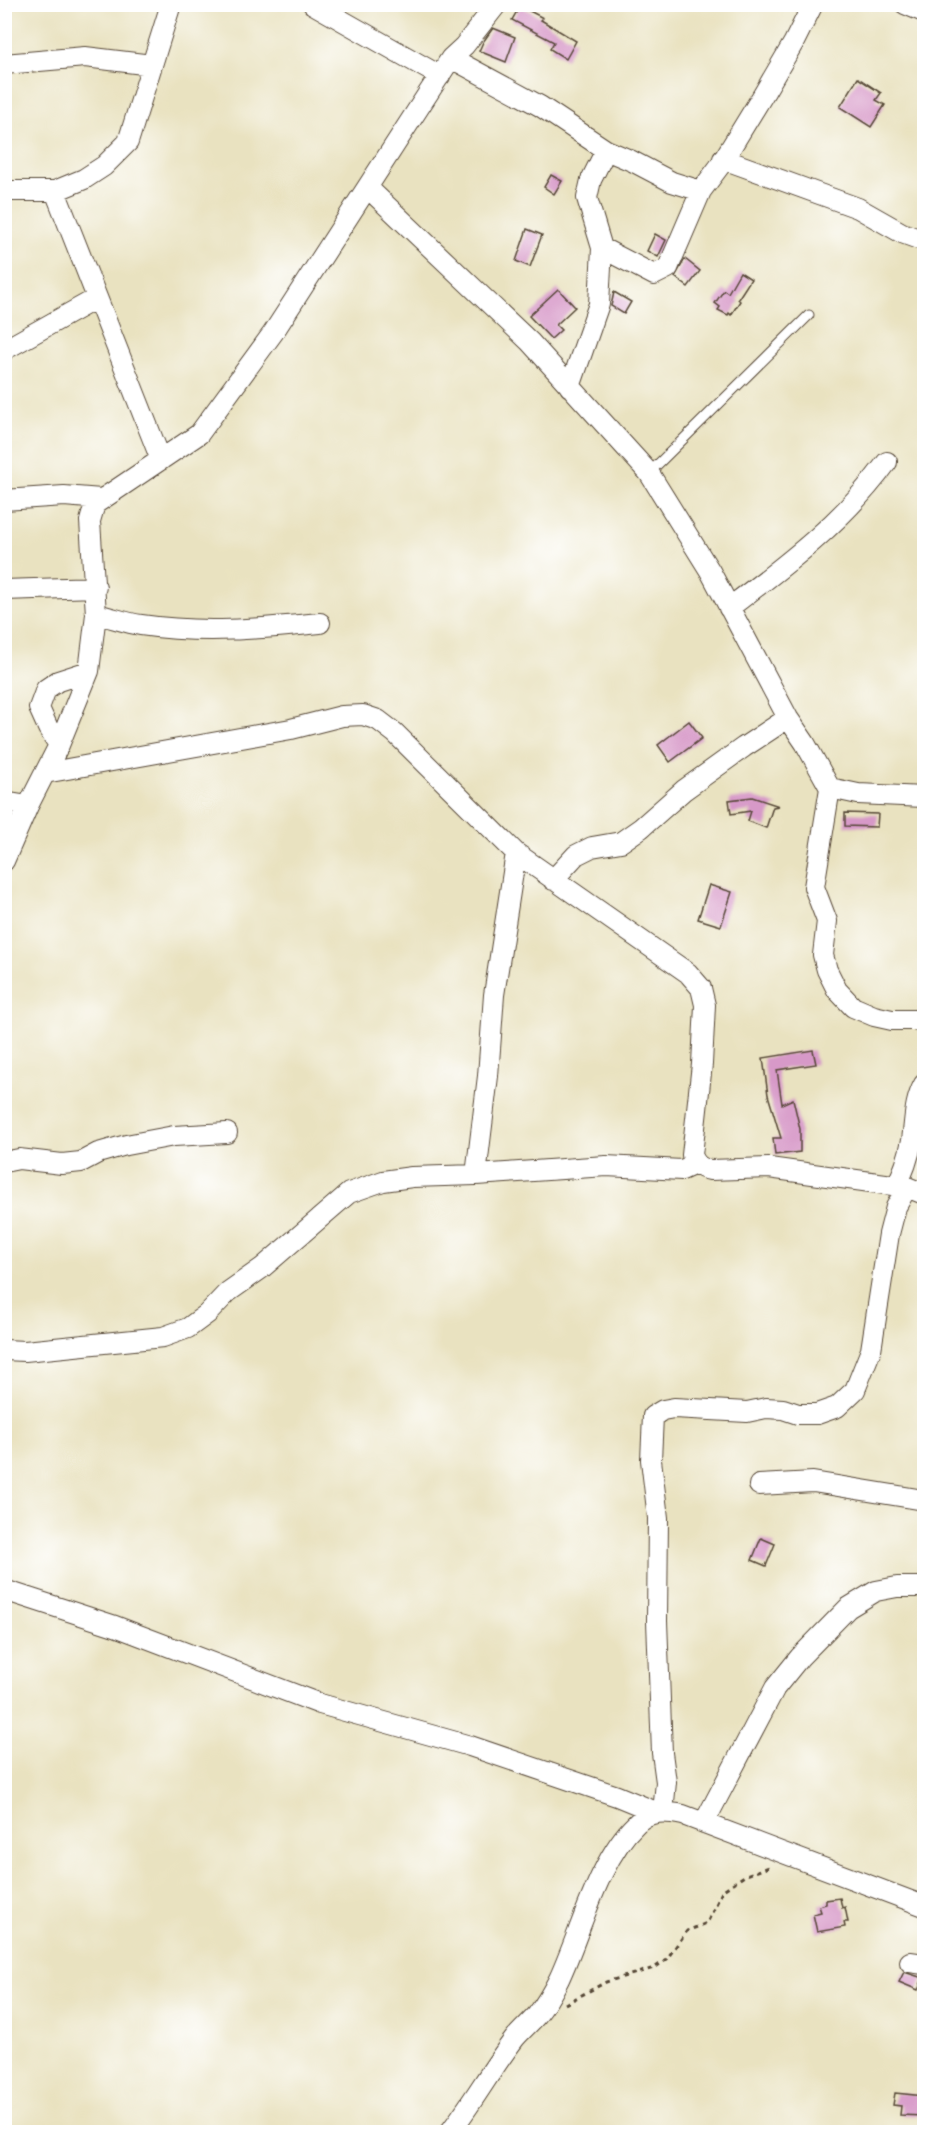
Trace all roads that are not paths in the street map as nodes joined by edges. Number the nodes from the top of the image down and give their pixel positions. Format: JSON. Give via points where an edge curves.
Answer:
{"nodes":[{"id":1,"x":171,"y":4,"type":"edge"},
{"id":2,"x":313,"y":4,"type":"edge"},
{"id":3,"x":497,"y":4,"type":"edge"},
{"id":4,"x":813,"y":4,"type":"edge"},
{"id":5,"x":905,"y":4,"type":"edge"},
{"id":6,"x":924,"y":12,"type":"edge"},
{"id":7,"x":451,"y":58,"type":"junction"},
{"id":8,"x":4,"y":64,"type":"edge"},
{"id":9,"x":152,"y":65,"type":"junction"},
{"id":10,"x":440,"y":76,"type":"junction"},
{"id":11,"x":606,"y":150,"type":"junction"},
{"id":12,"x":723,"y":159,"type":"junction"},
{"id":13,"x":368,"y":188,"type":"junction"},
{"id":14,"x":4,"y":191,"type":"edge"},
{"id":15,"x":55,"y":191,"type":"junction"},
{"id":16,"x":701,"y":191,"type":"junction"},
{"id":17,"x":924,"y":241,"type":"edge"},
{"id":18,"x":602,"y":248,"type":"junction"},
{"id":19,"x":97,"y":298,"type":"junction"},
{"id":20,"x":808,"y":315,"type":"dead end"},
{"id":21,"x":4,"y":350,"type":"edge"},
{"id":22,"x":570,"y":387,"type":"junction"},
{"id":23,"x":160,"y":460,"type":"junction"},
{"id":24,"x":887,"y":462,"type":"dead end"},
{"id":25,"x":649,"y":473,"type":"junction"},
{"id":26,"x":101,"y":499,"type":"junction"},
{"id":27,"x":4,"y":500,"type":"edge"},
{"id":28,"x":96,"y":587,"type":"junction"},
{"id":29,"x":4,"y":590,"type":"edge"},
{"id":30,"x":729,"y":608,"type":"junction"},
{"id":31,"x":96,"y":614,"type":"junction"},
{"id":32,"x":320,"y":623,"type":"dead end"},
{"id":33,"x":88,"y":671,"type":"junction"},
{"id":34,"x":788,"y":718,"type":"junction"},
{"id":35,"x":59,"y":745,"type":"junction"},
{"id":36,"x":45,"y":773,"type":"junction"},
{"id":37,"x":830,"y":788,"type":"junction"},
{"id":38,"x":924,"y":797,"type":"edge"},
{"id":39,"x":4,"y":802,"type":"edge"},
{"id":40,"x":28,"y":806,"type":"junction"},
{"id":41,"x":516,"y":853,"type":"junction"},
{"id":42,"x":4,"y":861,"type":"edge"},
{"id":43,"x":553,"y":880,"type":"junction"},
{"id":44,"x":924,"y":1024,"type":"edge"},
{"id":45,"x":924,"y":1084,"type":"edge"},
{"id":46,"x":227,"y":1133,"type":"dead end"},
{"id":47,"x":4,"y":1162,"type":"edge"},
{"id":48,"x":695,"y":1163,"type":"junction"},
{"id":49,"x":476,"y":1175,"type":"junction"},
{"id":50,"x":909,"y":1189,"type":"edge"},
{"id":51,"x":4,"y":1350,"type":"edge"},
{"id":52,"x":759,"y":1485,"type":"dead end"},
{"id":53,"x":924,"y":1500,"type":"edge"},
{"id":54,"x":924,"y":1587,"type":"edge"},
{"id":55,"x":4,"y":1590,"type":"edge"},
{"id":56,"x":659,"y":1812,"type":"junction"},
{"id":57,"x":704,"y":1823,"type":"junction"},
{"id":58,"x":924,"y":1906,"type":"edge"},
{"id":59,"x":450,"y":2133,"type":"edge"}],
"edges":[{"from":1,"to":9,"type":"street"},
{"from":2,"to":10,"type":"street"},
{"from":3,"to":7,"type":"street"},
{"from":4,"to":12,"type":"street","via":[[795,42]]},
{"from":5,"to":6,"type":"street"},
{"from":7,"to":10,"type":"street"},
{"from":7,"to":11,"type":"street","via":[[540,106]]},
{"from":8,"to":9,"type":"street","via":[[86,57]]},
{"from":9,"to":15,"type":"street","via":[[128,142],[104,166]]},
{"from":10,"to":13,"type":"street"},
{"from":11,"to":16,"type":"street","via":[[672,182]]},
{"from":11,"to":18,"type":"street","via":[[587,198]]},
{"from":12,"to":16,"type":"street"},
{"from":12,"to":17,"type":"street","via":[[858,208]]},
{"from":13,"to":22,"type":"street","via":[[530,342]]},
{"from":13,"to":23,"type":"street","via":[[273,333],[199,434]]},
{"from":14,"to":15,"type":"street"},
{"from":15,"to":19,"type":"street"},
{"from":16,"to":18,"type":"street","via":[[668,268],[660,273],[654,275]]},
{"from":18,"to":22,"type":"street","via":[[599,304]]},
{"from":19,"to":21,"type":"street"},
{"from":19,"to":23,"type":"street"},
{"from":20,"to":25,"type":"lane"},
{"from":22,"to":25,"type":"street"},
{"from":23,"to":26,"type":"street"},
{"from":24,"to":30,"type":"street","via":[[867,490],[827,530]]},
{"from":25,"to":30,"type":"street"},
{"from":26,"to":27,"type":"street","via":[[64,496]]},
{"from":26,"to":28,"type":"street","via":[[95,504],[90,521]]},
{"from":28,"to":29,"type":"street"},
{"from":28,"to":31,"type":"street"},
{"from":30,"to":34,"type":"street"},
{"from":31,"to":32,"type":"street","via":[[139,625],[188,630],[244,631]]},
{"from":31,"to":33,"type":"street"},
{"from":33,"to":35,"type":"street"},
{"from":33,"to":35,"type":"street","via":[[46,689],[39,708]]},
{"from":34,"to":37,"type":"street"},
{"from":34,"to":43,"type":"street","via":[[684,790],[621,842],[592,847],[576,855]]},
{"from":35,"to":36,"type":"street"},
{"from":36,"to":40,"type":"street"},
{"from":36,"to":41,"type":"street","via":[[363,715],[395,733]]},
{"from":37,"to":38,"type":"street","via":[[858,794]]},
{"from":37,"to":44,"type":"street","via":[[814,887],[827,921],[823,955],[827,970],[837,990],[853,1007],[874,1016]]},
{"from":39,"to":40,"type":"street"},
{"from":40,"to":42,"type":"street"},
{"from":41,"to":43,"type":"street"},
{"from":41,"to":49,"type":"street","via":[[494,995]]},
{"from":43,"to":48,"type":"street","via":[[688,973],[701,988],[705,1005],[692,1155]]},
{"from":45,"to":50,"type":"street","via":[[916,1103],[906,1162]]},
{"from":46,"to":47,"type":"street","via":[[174,1136],[126,1145],[81,1162]]},
{"from":48,"to":49,"type":"street","via":[[682,1170],[606,1166]]},
{"from":48,"to":50,"type":"street","via":[[710,1170],[768,1168]]},
{"from":49,"to":51,"type":"street","via":[[412,1177],[349,1193],[188,1328],[163,1337],[26,1352]]},
{"from":50,"to":56,"type":"street","via":[[896,1207],[889,1234],[871,1350],[855,1390],[837,1407],[817,1414],[798,1414],[783,1408],[726,1412],[674,1408],[653,1416],[651,1461],[658,1518],[657,1621],[666,1782]]},
{"from":52,"to":53,"type":"street","via":[[813,1482]]},
{"from":54,"to":57,"type":"street","via":[[876,1591],[848,1608],[800,1657],[775,1688]]},
{"from":55,"to":56,"type":"street","via":[[115,1626],[320,1704],[470,1746]]},
{"from":56,"to":57,"type":"street"},
{"from":56,"to":59,"type":"street","via":[[635,1824],[615,1851],[558,1980],[538,2014],[516,2037]]},
{"from":57,"to":58,"type":"street"}]}
